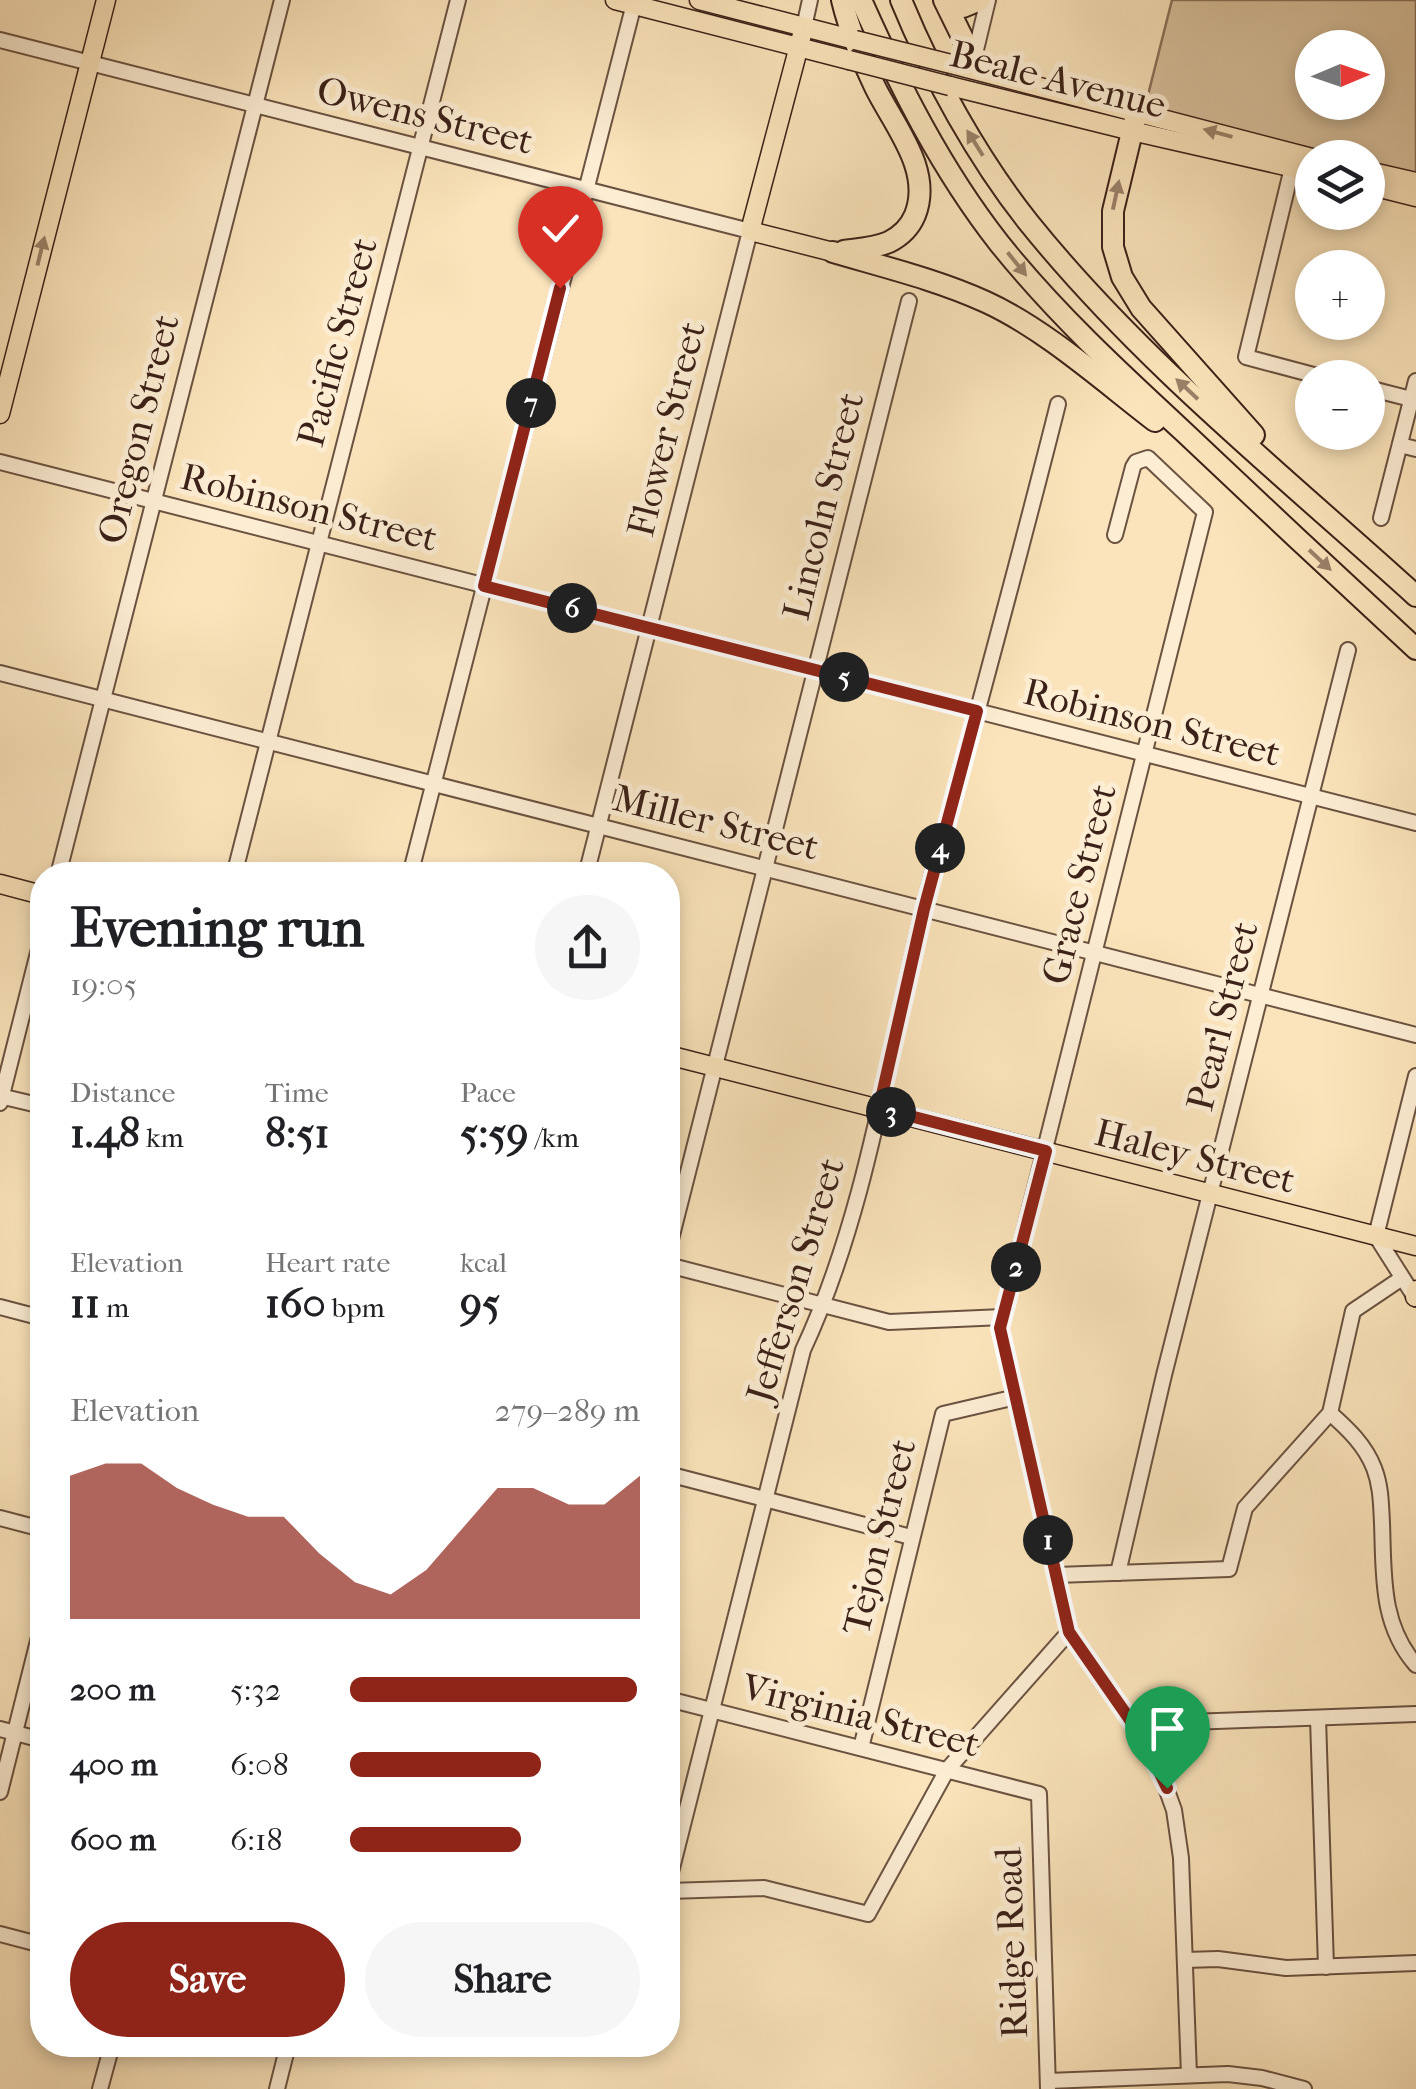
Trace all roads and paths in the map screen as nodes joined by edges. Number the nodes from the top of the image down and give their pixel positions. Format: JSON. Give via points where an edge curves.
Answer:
{"nodes":[{"id":1,"x":106,"y":0,"type":"edge"},
{"id":2,"x":282,"y":0,"type":"edge"},
{"id":3,"x":458,"y":0,"type":"edge"},
{"id":4,"x":700,"y":0,"type":"edge"},
{"id":5,"x":810,"y":0,"type":"edge"},
{"id":6,"x":842,"y":0,"type":"edge"},
{"id":7,"x":861,"y":0,"type":"edge"},
{"id":8,"x":901,"y":0,"type":"edge"},
{"id":9,"x":945,"y":0,"type":"edge"},
{"id":10,"x":980,"y":0,"type":"edge"},
{"id":11,"x":988,"y":0,"type":"edge"},
{"id":12,"x":628,"y":2,"type":"edge"},
{"id":13,"x":804,"y":27,"type":"junction"},
{"id":14,"x":0,"y":40,"type":"edge"},
{"id":15,"x":799,"y":47,"type":"junction"},
{"id":16,"x":90,"y":63,"type":"junction"},
{"id":17,"x":967,"y":64,"type":"junction"},
{"id":18,"x":959,"y":88,"type":"junction"},
{"id":19,"x":255,"y":105,"type":"junction"},
{"id":20,"x":1135,"y":121,"type":"junction"},
{"id":21,"x":422,"y":148,"type":"junction"},
{"id":22,"x":1295,"y":159,"type":"edge"},
{"id":23,"x":1385,"y":175,"type":"edge"},
{"id":24,"x":1295,"y":178,"type":"edge"},
{"id":25,"x":1416,"y":182,"type":"edge"},
{"id":26,"x":585,"y":189,"type":"junction"},
{"id":27,"x":1385,"y":189,"type":"edge"},
{"id":28,"x":1416,"y":197,"type":"edge"},
{"id":29,"x":750,"y":230,"type":"junction"},
{"id":30,"x":833,"y":252,"type":"junction"},
{"id":31,"x":908,"y":301,"type":"dead end"},
{"id":32,"x":1295,"y":370,"type":"edge"},
{"id":33,"x":1416,"y":381,"type":"edge"},
{"id":34,"x":1385,"y":393,"type":"edge"},
{"id":35,"x":1411,"y":400,"type":"junction"},
{"id":36,"x":1058,"y":404,"type":"dead end"},
{"id":37,"x":0,"y":414,"type":"edge"},
{"id":38,"x":1400,"y":445,"type":"junction"},
{"id":39,"x":1416,"y":449,"type":"edge"},
{"id":40,"x":0,"y":462,"type":"edge"},
{"id":41,"x":1248,"y":494,"type":"junction"},
{"id":42,"x":1311,"y":500,"type":"junction"},
{"id":43,"x":154,"y":501,"type":"junction"},
{"id":44,"x":1381,"y":518,"type":"dead end"},
{"id":45,"x":1115,"y":535,"type":"dead end"},
{"id":46,"x":319,"y":543,"type":"junction"},
{"id":47,"x":484,"y":586,"type":"junction"},
{"id":48,"x":1416,"y":596,"type":"edge"},
{"id":49,"x":650,"y":628,"type":"junction"},
{"id":50,"x":1348,"y":650,"type":"dead end"},
{"id":51,"x":1416,"y":650,"type":"edge"},
{"id":52,"x":815,"y":670,"type":"junction"},
{"id":53,"x":0,"y":673,"type":"edge"},
{"id":54,"x":103,"y":700,"type":"junction"},
{"id":55,"x":977,"y":711,"type":"junction"},
{"id":56,"x":268,"y":742,"type":"junction"},
{"id":57,"x":1146,"y":754,"type":"junction"},
{"id":58,"x":434,"y":784,"type":"junction"},
{"id":59,"x":1310,"y":796,"type":"junction"},
{"id":60,"x":1416,"y":823,"type":"edge"},
{"id":61,"x":599,"y":826,"type":"junction"},
{"id":62,"x":61,"y":862,"type":"edge"},
{"id":63,"x":237,"y":862,"type":"edge"},
{"id":64,"x":413,"y":862,"type":"edge"},
{"id":65,"x":589,"y":862,"type":"edge"},
{"id":66,"x":764,"y":868,"type":"junction"},
{"id":67,"x":0,"y":884,"type":"edge"},
{"id":68,"x":30,"y":892,"type":"edge"},
{"id":69,"x":924,"y":909,"type":"junction"},
{"id":70,"x":1096,"y":953,"type":"junction"},
{"id":71,"x":30,"y":984,"type":"edge"},
{"id":72,"x":1260,"y":995,"type":"junction"},
{"id":73,"x":1416,"y":1034,"type":"edge"},
{"id":74,"x":680,"y":1057,"type":"edge"},
{"id":75,"x":714,"y":1066,"type":"junction"},
{"id":76,"x":1416,"y":1076,"type":"edge"},
{"id":77,"x":1,"y":1098,"type":"edge"},
{"id":78,"x":30,"y":1104,"type":"edge"},
{"id":79,"x":879,"y":1108,"type":"junction"},
{"id":80,"x":1046,"y":1151,"type":"junction"},
{"id":81,"x":1211,"y":1194,"type":"junction"},
{"id":82,"x":680,"y":1203,"type":"edge"},
{"id":83,"x":1376,"y":1236,"type":"junction"},
{"id":84,"x":1416,"y":1246,"type":"edge"},
{"id":85,"x":680,"y":1268,"type":"edge"},
{"id":86,"x":1409,"y":1284,"type":"edge"},
{"id":87,"x":1415,"y":1298,"type":"edge"},
{"id":88,"x":824,"y":1304,"type":"junction"},
{"id":89,"x":0,"y":1307,"type":"edge"},
{"id":90,"x":30,"y":1315,"type":"edge"},
{"id":91,"x":1003,"y":1318,"type":"junction"},
{"id":92,"x":1016,"y":1397,"type":"junction"},
{"id":93,"x":1330,"y":1413,"type":"junction"},
{"id":94,"x":680,"y":1477,"type":"edge"},
{"id":95,"x":766,"y":1500,"type":"junction"},
{"id":96,"x":0,"y":1518,"type":"edge"},
{"id":97,"x":30,"y":1526,"type":"edge"},
{"id":98,"x":911,"y":1537,"type":"junction"},
{"id":99,"x":1118,"y":1573,"type":"junction"},
{"id":100,"x":1056,"y":1575,"type":"junction"},
{"id":101,"x":1069,"y":1632,"type":"junction"},
{"id":102,"x":30,"y":1661,"type":"edge"},
{"id":103,"x":1416,"y":1665,"type":"edge"},
{"id":104,"x":680,"y":1701,"type":"edge"},
{"id":105,"x":712,"y":1710,"type":"junction"},
{"id":106,"x":1416,"y":1714,"type":"edge"},
{"id":107,"x":1318,"y":1718,"type":"junction"},
{"id":108,"x":1134,"y":1724,"type":"junction"},
{"id":109,"x":7,"y":1731,"type":"edge"},
{"id":110,"x":861,"y":1748,"type":"junction"},
{"id":111,"x":947,"y":1770,"type":"junction"},
{"id":112,"x":0,"y":1792,"type":"edge"},
{"id":113,"x":1038,"y":1794,"type":"joint"},
{"id":114,"x":680,"y":1839,"type":"edge"},
{"id":115,"x":680,"y":1888,"type":"edge"},
{"id":116,"x":0,"y":1934,"type":"edge"},
{"id":117,"x":30,"y":1942,"type":"edge"},
{"id":118,"x":1185,"y":1960,"type":"junction"},
{"id":119,"x":1416,"y":1964,"type":"edge"},
{"id":120,"x":1326,"y":1967,"type":"junction"},
{"id":121,"x":109,"y":2057,"type":"edge"},
{"id":122,"x":285,"y":2057,"type":"edge"},
{"id":123,"x":1189,"y":2076,"type":"junction"},
{"id":124,"x":1048,"y":2085,"type":"edge"},
{"id":125,"x":100,"y":2089,"type":"edge"},
{"id":126,"x":277,"y":2089,"type":"edge"},
{"id":127,"x":1304,"y":2089,"type":"edge"}],
"edges":[{"from":1,"to":16,"type":"main road"},
{"from":2,"to":19,"type":"street","name":"Oregon Street"},
{"from":3,"to":21,"type":"street","name":"Pacific Street"},
{"from":4,"to":13,"type":"main road","name":"Beale Avenue"},
{"from":5,"to":13,"type":"street","name":"Flower Street"},
{"from":6,"to":30,"type":"highway","via":[[874,86],[916,165],[921,196],[902,234],[872,247]]},
{"from":7,"to":41,"type":"highway","one_way":true,"via":[[906,99],[997,239],[1085,339]]},
{"from":42,"to":8,"type":"highway","one_way":true,"via":[[1137,342],[1027,220],[949,102]]},
{"from":9,"to":10,"type":"highway","via":[[963,6]]},
{"from":9,"to":17,"type":"highway"},
{"from":11,"to":17,"type":"street"},
{"from":12,"to":15,"type":"main road","name":"Beale Avenue"},
{"from":12,"to":26,"type":"street"},
{"from":13,"to":15,"type":"main road","name":"Flower Street"},
{"from":13,"to":17,"type":"main road","name":"Beale Avenue","bridge":true},
{"from":14,"to":16,"type":"street","name":"Owens Street"},
{"from":15,"to":18,"type":"main road","name":"Beale Avenue","bridge":true},
{"from":15,"to":29,"type":"main road","name":"Flower Street"},
{"from":16,"to":19,"type":"street","name":"Owens Street"},
{"from":37,"to":16,"type":"main road","one_way":true},
{"from":17,"to":18,"type":"main road"},
{"from":17,"to":20,"type":"main road","name":"Beale Avenue"},
{"from":18,"to":20,"type":"main road","name":"Beale Avenue"},
{"from":19,"to":21,"type":"street","name":"Owens Street"},
{"from":19,"to":43,"type":"street","name":"Oregon Street"},
{"from":20,"to":22,"type":"main road","name":"Beale Avenue"},
{"from":42,"to":20,"type":"highway","one_way":true,"via":[[1122,277],[1112,211]]},
{"from":21,"to":26,"type":"street","name":"Owens Street"},
{"from":21,"to":46,"type":"street","name":"Pacific Street"},
{"from":23,"to":25,"type":"main road"},
{"from":24,"to":32,"type":"street","via":[[1246,357]]},
{"from":26,"to":29,"type":"street","name":"Owens Street"},
{"from":26,"to":47,"type":"street"},
{"from":27,"to":28,"type":"main road"},
{"from":29,"to":30,"type":"main road","name":"Owens Street"},
{"from":29,"to":49,"type":"street","name":"Flower Street"},
{"from":30,"to":41,"type":"highway","via":[[988,302]]},
{"from":31,"to":52,"type":"street","name":"Lincoln Street"},
{"from":33,"to":35,"type":"street"},
{"from":34,"to":35,"type":"street"},
{"from":35,"to":38,"type":"street"},
{"from":36,"to":55,"type":"street","name":"Jefferson Street"},
{"from":38,"to":39,"type":"street"},
{"from":38,"to":44,"type":"street"},
{"from":40,"to":43,"type":"street","name":"Robinson Street"},
{"from":41,"to":51,"type":"highway","one_way":true},
{"from":42,"to":48,"type":"highway"},
{"from":43,"to":46,"type":"street","name":"Robinson Street"},
{"from":43,"to":54,"type":"street","name":"Oregon Street"},
{"from":45,"to":57,"type":"street","name":"Grace Street","via":[[1133,468],[1143,458],[1205,512]]},
{"from":46,"to":47,"type":"street","name":"Robinson Street"},
{"from":46,"to":56,"type":"street","name":"Pacific Street"},
{"from":47,"to":49,"type":"street","name":"Robinson Street"},
{"from":47,"to":58,"type":"street"},
{"from":49,"to":52,"type":"street","name":"Robinson Street"},
{"from":49,"to":61,"type":"street","name":"Flower Street"},
{"from":50,"to":59,"type":"street","name":"Pearl Street"},
{"from":52,"to":55,"type":"street","name":"Robinson Street"},
{"from":52,"to":66,"type":"street","name":"Lincoln Street"},
{"from":53,"to":54,"type":"street","name":"Miller Street"},
{"from":54,"to":56,"type":"street","name":"Miller Street"},
{"from":54,"to":62,"type":"street","name":"Oregon Street"},
{"from":55,"to":57,"type":"street","name":"Robinson Street"},
{"from":55,"to":69,"type":"street","name":"Jefferson Street"},
{"from":56,"to":58,"type":"street","name":"Miller Street"},
{"from":56,"to":63,"type":"street","name":"Pacific Street"},
{"from":57,"to":59,"type":"street","name":"Robinson Street"},
{"from":57,"to":70,"type":"street","name":"Grace Street"},
{"from":58,"to":61,"type":"street","name":"Miller Street"},
{"from":58,"to":64,"type":"street"},
{"from":59,"to":60,"type":"street","name":"Robinson Street"},
{"from":59,"to":72,"type":"street","name":"Pearl Street"},
{"from":61,"to":65,"type":"street","name":"Flower Street"},
{"from":61,"to":66,"type":"street","name":"Miller Street"},
{"from":66,"to":69,"type":"street","name":"Miller Street"},
{"from":66,"to":75,"type":"street","name":"Lincoln Street"},
{"from":67,"to":68,"type":"main road"},
{"from":69,"to":70,"type":"street","name":"Miller Street"},
{"from":69,"to":79,"type":"street","name":"Jefferson Street"},
{"from":70,"to":72,"type":"street","name":"Miller Street"},
{"from":70,"to":80,"type":"street","name":"Grace Street"},
{"from":71,"to":77,"type":"street"},
{"from":72,"to":73,"type":"street","name":"Miller Street"},
{"from":72,"to":81,"type":"street","name":"Pearl Street"},
{"from":74,"to":75,"type":"main road","name":"Haley Street"},
{"from":75,"to":79,"type":"main road","name":"Haley Street"},
{"from":75,"to":82,"type":"street","name":"Lincoln Street"},
{"from":76,"to":83,"type":"street"},
{"from":77,"to":78,"type":"street"},
{"from":79,"to":80,"type":"main road","name":"Haley Street"},
{"from":79,"to":88,"type":"street","name":"Jefferson Street"},
{"from":80,"to":81,"type":"main road","name":"Haley Street"},
{"from":80,"to":91,"type":"street","name":"Grace Street"},
{"from":81,"to":83,"type":"main road","name":"Haley Street"},
{"from":81,"to":99,"type":"street","name":"Pearl Street"},
{"from":83,"to":84,"type":"main road","name":"Haley Street"},
{"from":83,"to":86,"type":"street"},
{"from":85,"to":88,"type":"street"},
{"from":86,"to":87,"type":"main road"},
{"from":86,"to":93,"type":"street","via":[[1353,1311]]},
{"from":88,"to":91,"type":"street","via":[[888,1322]]},
{"from":88,"to":95,"type":"street","name":"Jefferson Street","via":[[803,1350]]},
{"from":89,"to":90,"type":"street"},
{"from":91,"to":92,"type":"street"},
{"from":92,"to":98,"type":"street","name":"Tejon Street","via":[[943,1414]]},
{"from":92,"to":100,"type":"street"},
{"from":93,"to":99,"type":"street","via":[[1245,1508],[1229,1569]]},
{"from":93,"to":103,"type":"street","via":[[1362,1445],[1376,1472],[1388,1614]]},
{"from":94,"to":95,"type":"street"},
{"from":95,"to":98,"type":"street"},
{"from":95,"to":105,"type":"street","name":"Jefferson Street"},
{"from":96,"to":97,"type":"street"},
{"from":98,"to":110,"type":"street","name":"Tejon Street"},
{"from":99,"to":100,"type":"street"},
{"from":100,"to":101,"type":"street"},
{"from":101,"to":108,"type":"street"},
{"from":101,"to":111,"type":"street"},
{"from":102,"to":109,"type":"street"},
{"from":104,"to":105,"type":"street","name":"Virginia Street"},
{"from":105,"to":110,"type":"street","name":"Virginia Street"},
{"from":105,"to":114,"type":"street","name":"Jefferson Street"},
{"from":106,"to":107,"type":"street"},
{"from":107,"to":108,"type":"street"},
{"from":107,"to":120,"type":"street"},
{"from":108,"to":118,"type":"street","via":[[1162,1776],[1178,1832]]},
{"from":109,"to":112,"type":"street"},
{"from":110,"to":111,"type":"street","name":"Virginia Street"},
{"from":111,"to":113,"type":"street","name":"Virginia Street"},
{"from":111,"to":115,"type":"street","via":[[868,1914],[764,1888]]},
{"from":113,"to":124,"type":"street","name":"Ridge Road"},
{"from":116,"to":117,"type":"street"},
{"from":118,"to":120,"type":"street"},
{"from":118,"to":123,"type":"street"},
{"from":119,"to":120,"type":"street"},
{"from":121,"to":125,"type":"street"},
{"from":122,"to":126,"type":"street"},
{"from":123,"to":124,"type":"street"},
{"from":123,"to":127,"type":"street","via":[[1228,2074]]}]}
